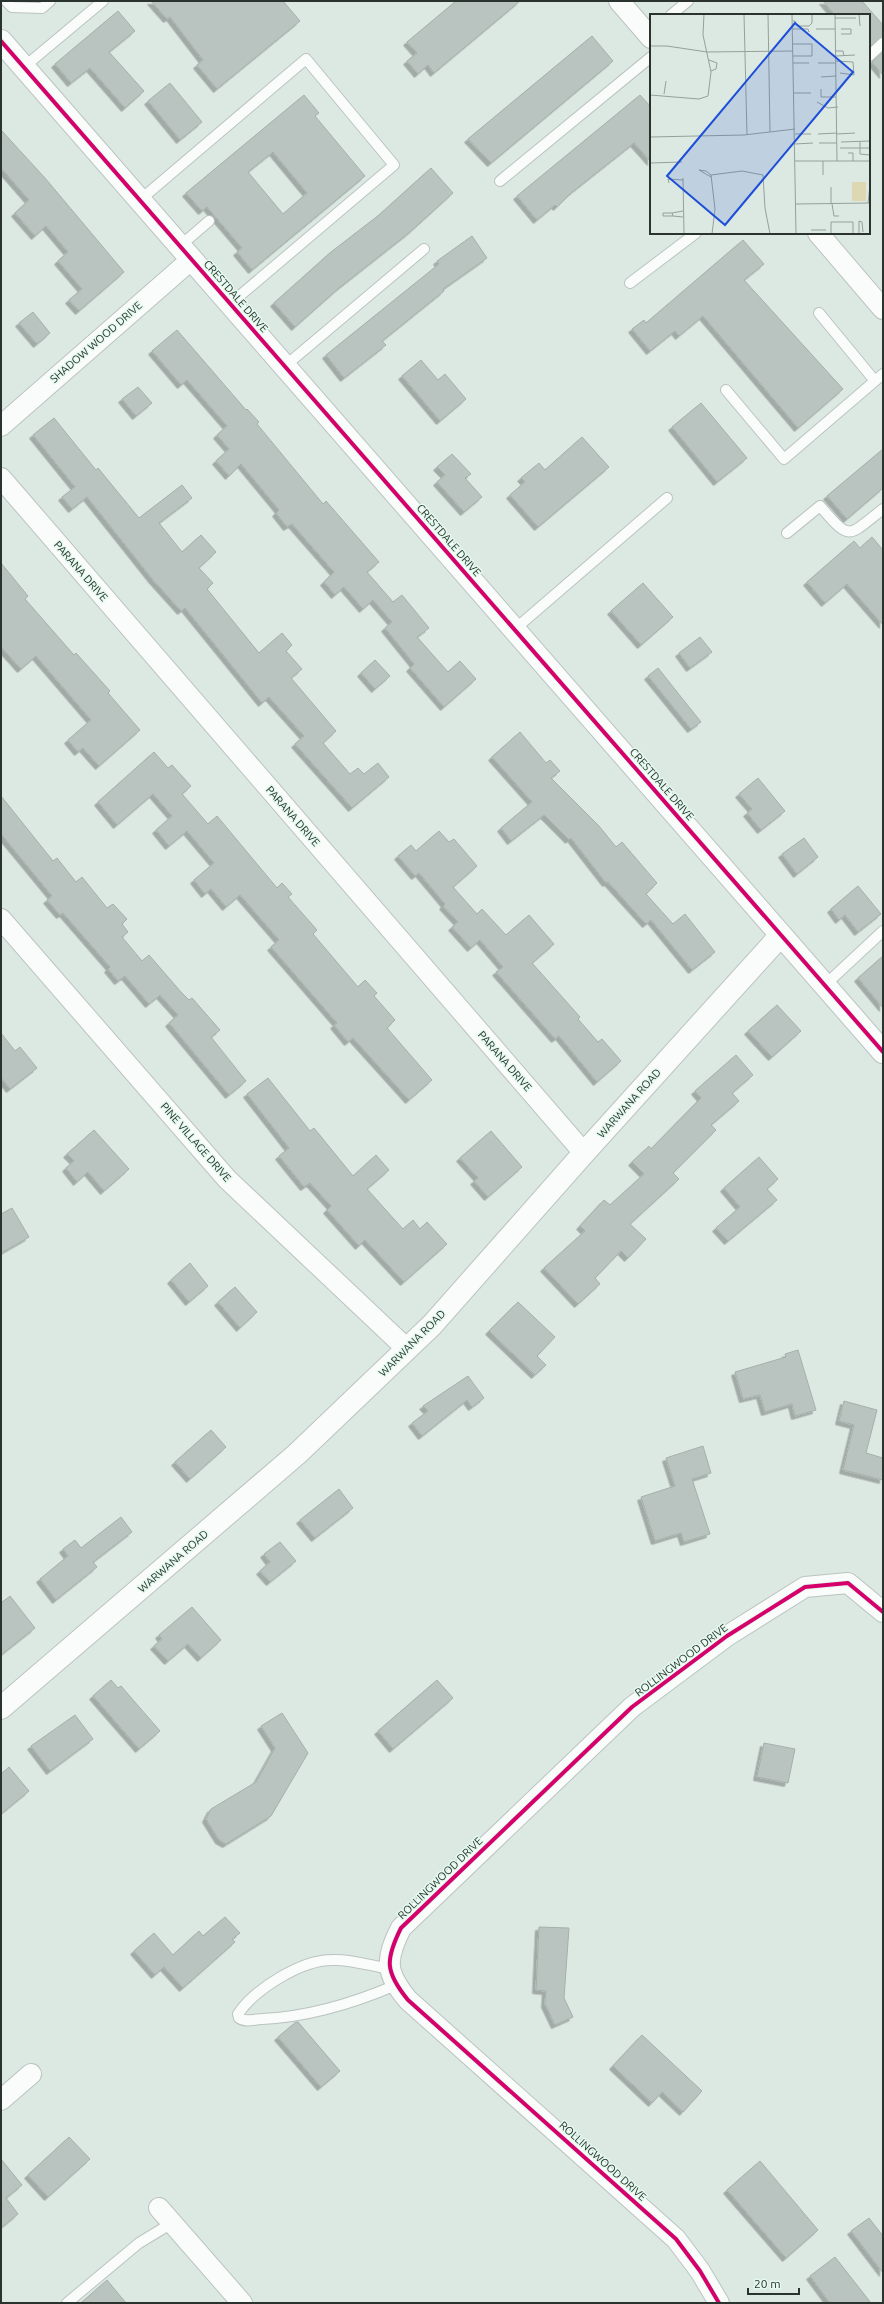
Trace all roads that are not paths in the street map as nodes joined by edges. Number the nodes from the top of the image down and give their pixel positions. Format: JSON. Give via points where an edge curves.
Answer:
{"nodes":[{"id":1,"x":6,"y":1,"type":"edge"},
{"id":2,"x":50,"y":1,"type":"edge"},
{"id":3,"x":103,"y":1,"type":"edge"},
{"id":4,"x":619,"y":1,"type":"edge"},
{"id":5,"x":688,"y":1,"type":"edge"},
{"id":6,"x":672,"y":14,"type":"edge"},
{"id":7,"x":650,"y":34,"type":"edge"},
{"id":8,"x":1,"y":41,"type":"edge"},
{"id":9,"x":883,"y":43,"type":"edge"},
{"id":10,"x":870,"y":55,"type":"edge"},
{"id":11,"x":650,"y":58,"type":"edge"},
{"id":12,"x":24,"y":67,"type":"junction"},
{"id":13,"x":500,"y":181,"type":"dead end"},
{"id":14,"x":140,"y":200,"type":"junction"},
{"id":15,"x":209,"y":221,"type":"dead end"},
{"id":16,"x":695,"y":234,"type":"edge"},
{"id":17,"x":819,"y":234,"type":"edge"},
{"id":18,"x":424,"y":249,"type":"dead end"},
{"id":19,"x":186,"y":252,"type":"junction"},
{"id":20,"x":630,"y":283,"type":"dead end"},
{"id":21,"x":230,"y":304,"type":"junction"},
{"id":22,"x":883,"y":309,"type":"edge"},
{"id":23,"x":819,"y":313,"type":"dead end"},
{"id":24,"x":285,"y":366,"type":"junction"},
{"id":25,"x":879,"y":377,"type":"edge"},
{"id":26,"x":726,"y":390,"type":"dead end"},
{"id":27,"x":1,"y":426,"type":"edge"},
{"id":28,"x":1,"y":478,"type":"edge"},
{"id":29,"x":667,"y":498,"type":"dead end"},
{"id":30,"x":882,"y":513,"type":"edge"},
{"id":31,"x":786,"y":533,"type":"dead end"},
{"id":32,"x":514,"y":629,"type":"junction"},
{"id":33,"x":1,"y":919,"type":"edge"},
{"id":34,"x":883,"y":931,"type":"edge"},
{"id":35,"x":781,"y":935,"type":"junction"},
{"id":36,"x":825,"y":985,"type":"junction"},
{"id":37,"x":883,"y":1052,"type":"edge"},
{"id":38,"x":584,"y":1153,"type":"junction"},
{"id":39,"x":407,"y":1349,"type":"junction"},
{"id":40,"x":883,"y":1612,"type":"edge"},
{"id":41,"x":1,"y":1708,"type":"edge"},
{"id":42,"x":393,"y":1977,"type":"junction"},
{"id":43,"x":31,"y":2074,"type":"dead end"},
{"id":44,"x":1,"y":2100,"type":"edge"},
{"id":45,"x":159,"y":2208,"type":"dead end"},
{"id":46,"x":172,"y":2223,"type":"junction"},
{"id":47,"x":67,"y":2303,"type":"edge"},
{"id":48,"x":242,"y":2303,"type":"edge"},
{"id":49,"x":719,"y":2303,"type":"edge"}],
"edges":[{"from":1,"to":2,"type":"lane","via":[[12,7],[42,8]]},
{"from":3,"to":12,"type":"lane"},
{"from":4,"to":7,"type":"street"},
{"from":5,"to":6,"type":"lane"},
{"from":8,"to":12,"type":"street","name":"CRESTDALE DRIVE"},
{"from":9,"to":10,"type":"lane"},
{"from":11,"to":13,"type":"lane"},
{"from":12,"to":14,"type":"street","name":"CRESTDALE DRIVE"},
{"from":14,"to":19,"type":"street","name":"CRESTDALE DRIVE"},
{"from":14,"to":21,"type":"lane","via":[[306,59],[394,165]]},
{"from":15,"to":19,"type":"lane"},
{"from":16,"to":20,"type":"lane"},
{"from":17,"to":22,"type":"street"},
{"from":18,"to":24,"type":"lane"},
{"from":19,"to":21,"type":"street","name":"CRESTDALE DRIVE"},
{"from":19,"to":27,"type":"street","name":"SHADOW WOOD DRIVE"},
{"from":21,"to":24,"type":"street","name":"CRESTDALE DRIVE"},
{"from":23,"to":25,"type":"lane"},
{"from":24,"to":32,"type":"street","name":"CRESTDALE DRIVE"},
{"from":25,"to":26,"type":"lane","via":[[784,460]]},
{"from":28,"to":38,"type":"street","name":"PARANA DRIVE"},
{"from":29,"to":32,"type":"lane"},
{"from":30,"to":31,"type":"lane","via":[[854,531],[846,533],[820,506]]},
{"from":32,"to":35,"type":"street","name":"CRESTDALE DRIVE"},
{"from":33,"to":39,"type":"street","name":"PINE VILLAGE DRIVE","via":[[227,1179]]},
{"from":34,"to":36,"type":"lane"},
{"from":35,"to":36,"type":"street","name":"CRESTDALE DRIVE"},
{"from":35,"to":38,"type":"street","name":"WARWANA ROAD"},
{"from":36,"to":37,"type":"street","name":"CRESTDALE DRIVE"},
{"from":38,"to":39,"type":"street","name":"WARWANA ROAD","via":[[432,1325]]},
{"from":39,"to":41,"type":"street","name":"WARWANA ROAD","via":[[297,1454]]},
{"from":40,"to":42,"type":"street","name":"ROLLINGWOOD DRIVE","via":[[848,1584],[805,1588],[702,1654],[632,1707],[401,1928],[390,1950]]},
{"from":42,"to":42,"type":"lane","via":[[331,1960],[310,1964],[292,1970],[262,1991],[241,2010],[239,2018],[244,2021],[277,2019],[315,2012],[356,2001]]},
{"from":42,"to":49,"type":"street","name":"ROLLINGWOOD DRIVE","via":[[408,2000],[676,2239],[700,2271]]},
{"from":43,"to":44,"type":"street"},
{"from":45,"to":46,"type":"street"},
{"from":46,"to":47,"type":"lane","via":[[139,2243]]},
{"from":46,"to":48,"type":"street"}]}
